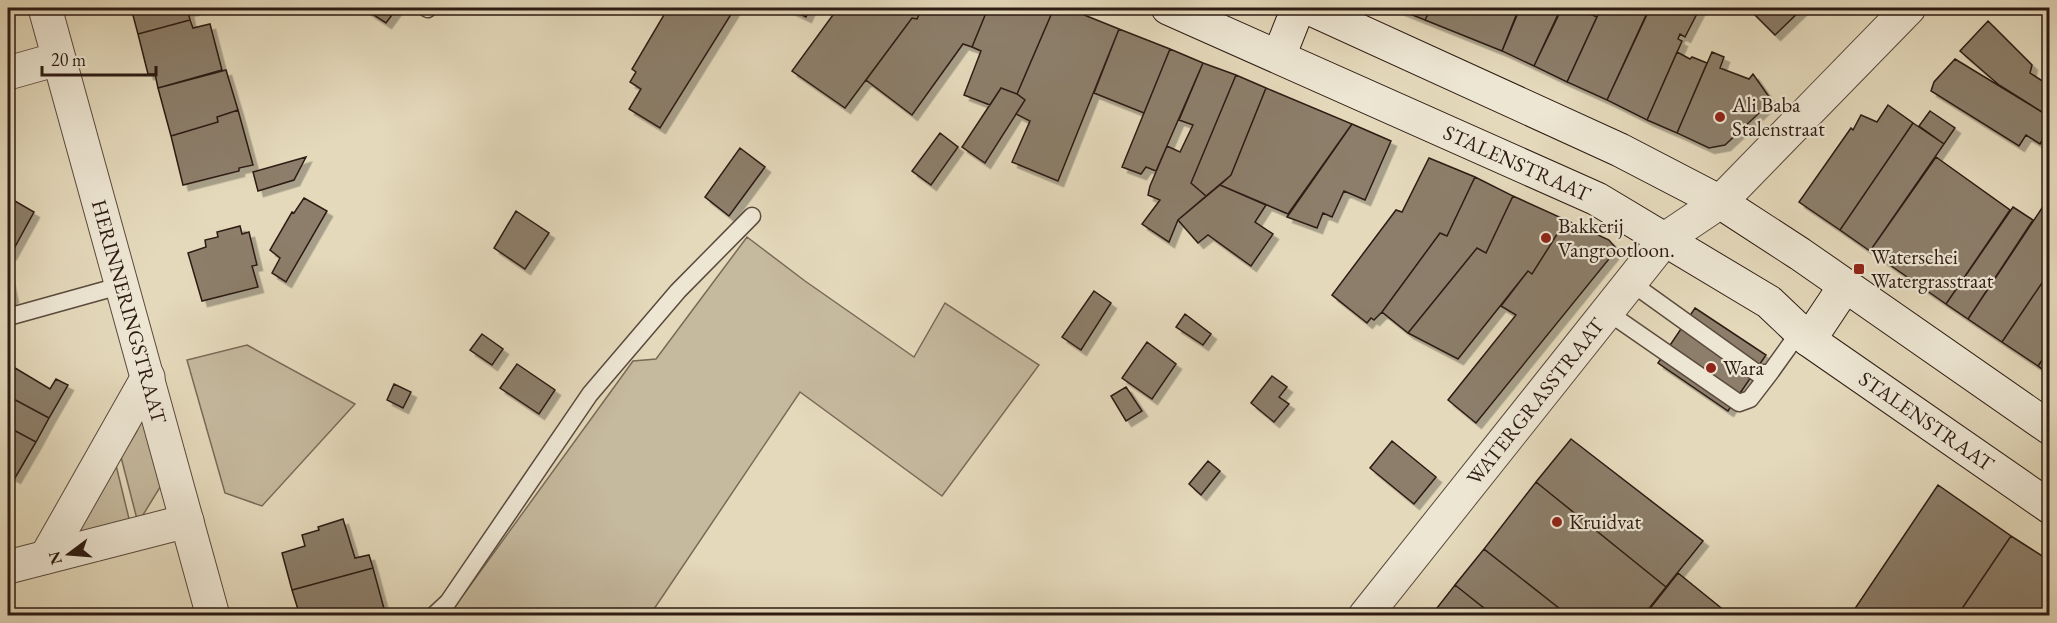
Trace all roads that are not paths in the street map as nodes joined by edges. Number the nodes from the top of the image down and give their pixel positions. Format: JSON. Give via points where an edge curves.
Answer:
{"nodes":[{"id":1,"x":45,"y":8,"type":"edge"},
{"id":2,"x":1168,"y":8,"type":"edge"},
{"id":3,"x":1298,"y":8,"type":"edge"},
{"id":4,"x":1309,"y":8,"type":"edge"},
{"id":5,"x":1909,"y":8,"type":"edge"},
{"id":6,"x":1279,"y":56,"type":"junction"},
{"id":7,"x":58,"y":59,"type":"junction"},
{"id":8,"x":8,"y":73,"type":"edge"},
{"id":9,"x":1720,"y":202,"type":"junction"},
{"id":10,"x":752,"y":216,"type":"dead end"},
{"id":11,"x":1665,"y":239,"type":"junction"},
{"id":12,"x":1630,"y":282,"type":"junction"},
{"id":13,"x":123,"y":285,"type":"junction"},
{"id":14,"x":1845,"y":286,"type":"junction"},
{"id":15,"x":1606,"y":311,"type":"junction"},
{"id":16,"x":8,"y":317,"type":"edge"},
{"id":17,"x":1804,"y":336,"type":"junction"},
{"id":18,"x":1770,"y":373,"type":"junction"},
{"id":19,"x":148,"y":377,"type":"junction"},
{"id":20,"x":2049,"y":428,"type":"edge"},
{"id":21,"x":2049,"y":507,"type":"edge"},
{"id":22,"x":187,"y":520,"type":"junction"},
{"id":23,"x":45,"y":557,"type":"junction"},
{"id":24,"x":8,"y":567,"type":"edge"},
{"id":25,"x":213,"y":615,"type":"edge"},
{"id":26,"x":433,"y":615,"type":"edge"},
{"id":27,"x":1365,"y":615,"type":"edge"}],
"edges":[{"from":1,"to":7,"type":"street","name":"HERINNERINGSTRAAT"},
{"from":2,"to":6,"type":"street","name":"STALENSTRAAT"},
{"from":3,"to":6,"type":"street"},
{"from":4,"to":9,"type":"street","via":[[1620,150]]},
{"from":5,"to":9,"type":"street","name":"WATERGRASSTRAAT"},
{"from":6,"to":11,"type":"street","name":"STALENSTRAAT","via":[[1571,186]]},
{"from":7,"to":8,"type":"street"},
{"from":7,"to":13,"type":"street","name":"HERINNERINGSTRAAT"},
{"from":9,"to":11,"type":"street","name":"WATERGRASSTRAAT"},
{"from":9,"to":14,"type":"street"},
{"from":10,"to":26,"type":"lane","via":[[678,291],[590,394],[448,602]]},
{"from":11,"to":12,"type":"street","name":"WATERGRASSTRAAT"},
{"from":11,"to":17,"type":"street","name":"STALENSTRAAT","via":[[1769,302]]},
{"from":12,"to":15,"type":"street","name":"WATERGRASSTRAAT"},
{"from":12,"to":18,"type":"lane","via":[[1757,373]]},
{"from":13,"to":16,"type":"lane"},
{"from":13,"to":19,"type":"street","name":"HERINNERINGSTRAAT"},
{"from":14,"to":17,"type":"street"},
{"from":14,"to":20,"type":"street"},
{"from":15,"to":18,"type":"lane","via":[[1739,403],[1750,399]]},
{"from":15,"to":27,"type":"street","name":"WATERGRASSTRAAT"},
{"from":17,"to":18,"type":"lane"},
{"from":17,"to":21,"type":"street","name":"STALENSTRAAT"},
{"from":19,"to":22,"type":"street","name":"HERINNERINGSTRAAT"},
{"from":19,"to":23,"type":"street"},
{"from":22,"to":23,"type":"street"},
{"from":22,"to":25,"type":"street","name":"HERINNERINGSTRAAT"},
{"from":23,"to":24,"type":"street"}]}
